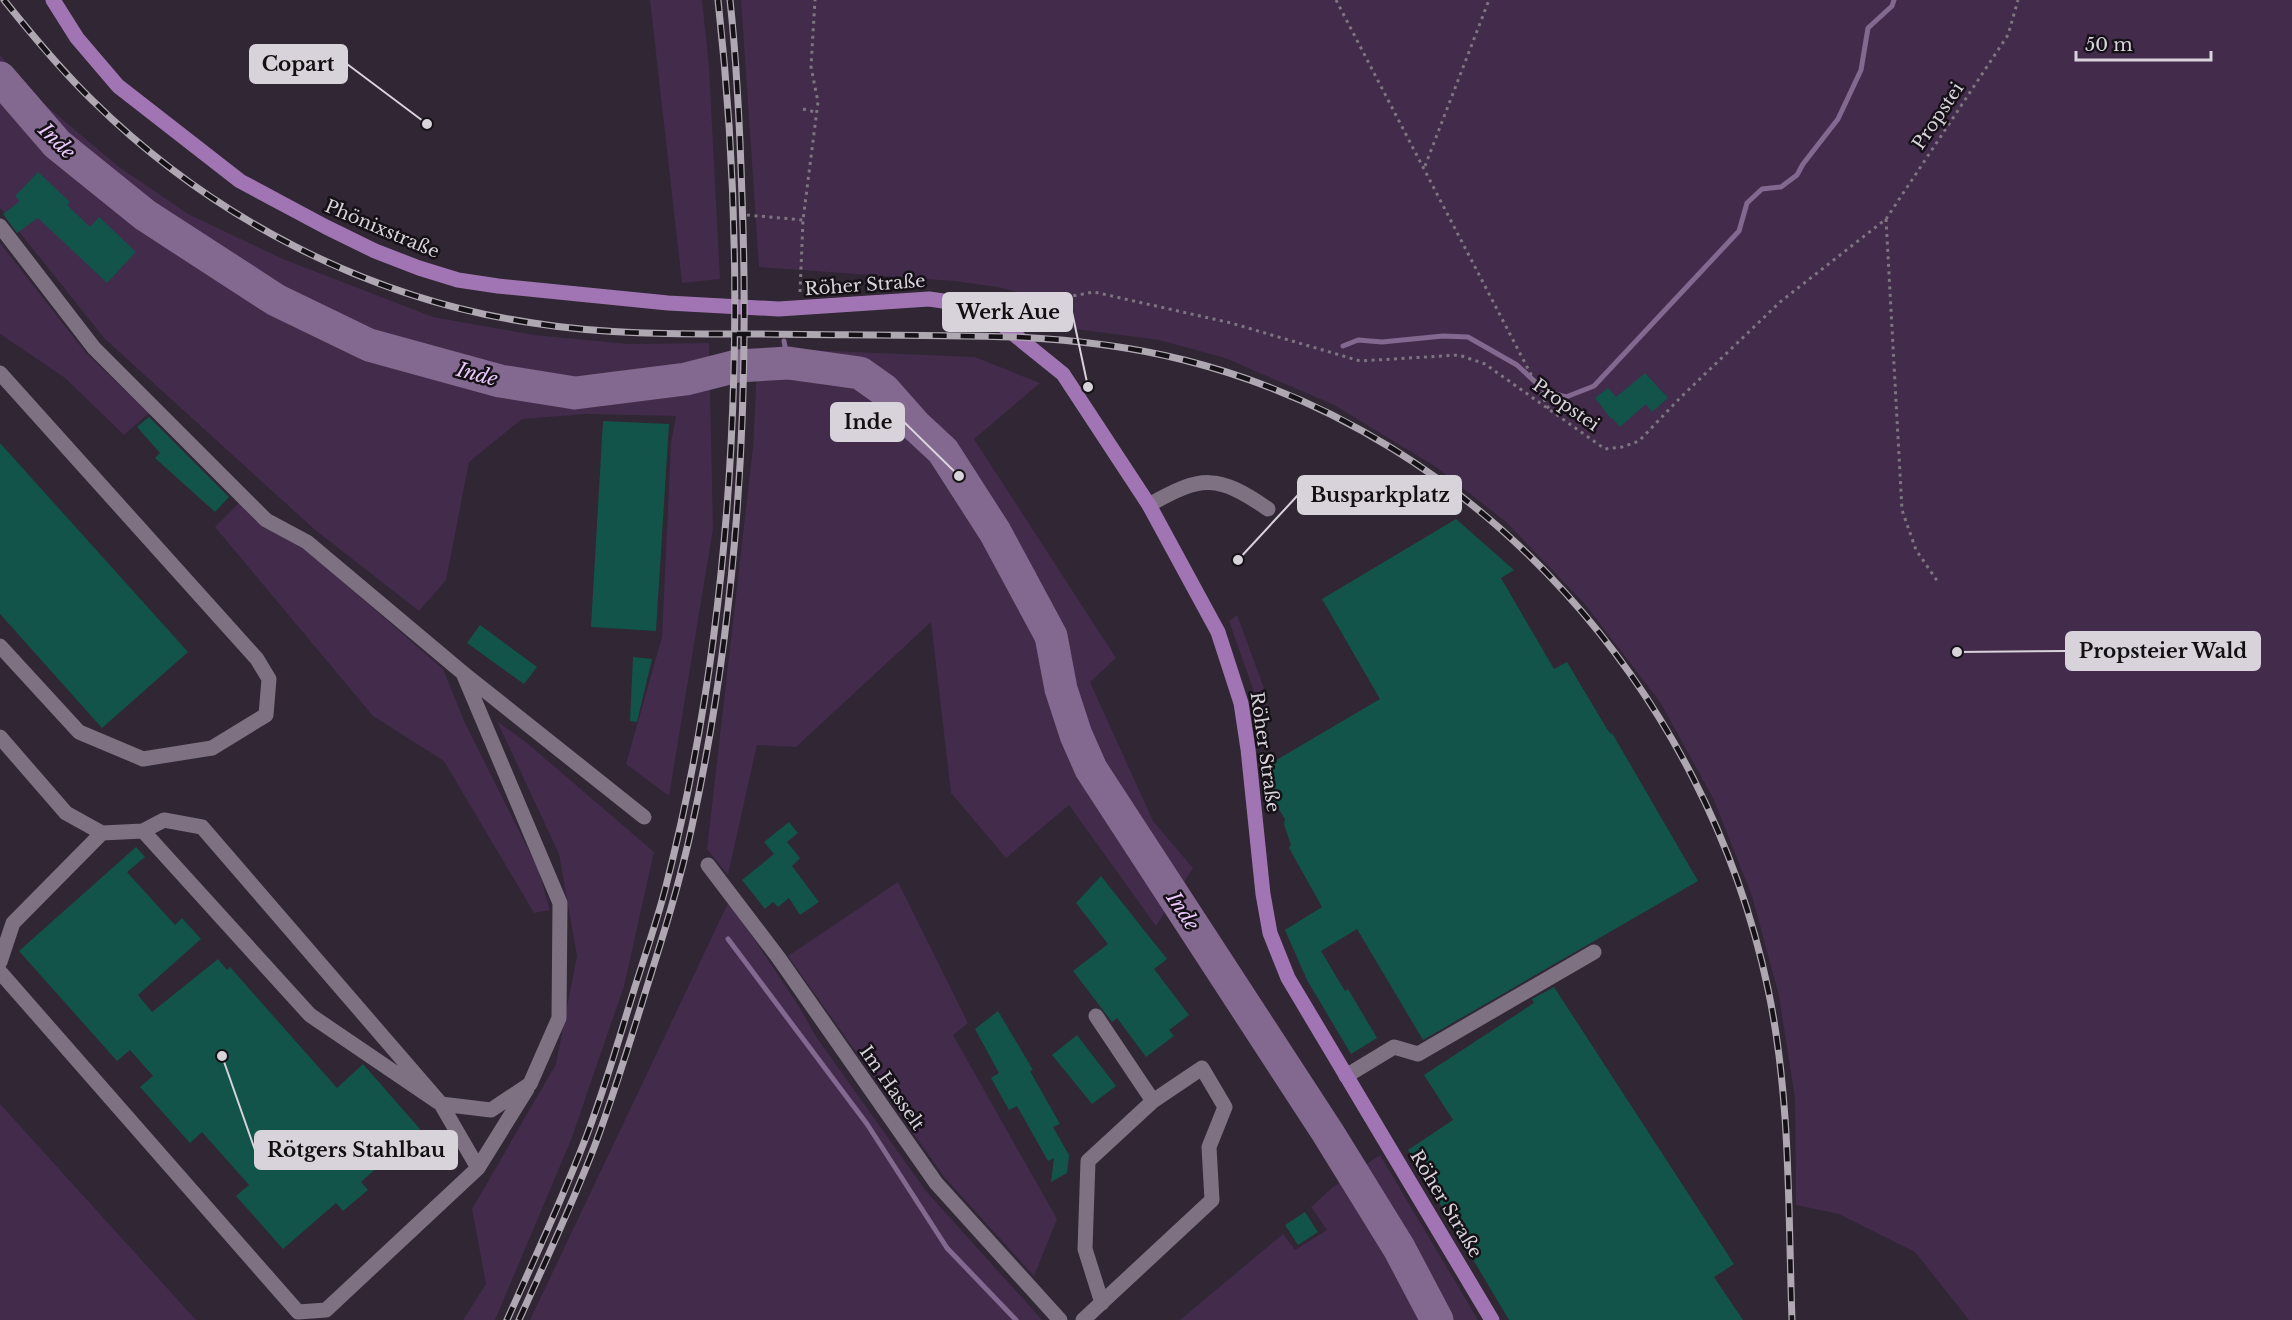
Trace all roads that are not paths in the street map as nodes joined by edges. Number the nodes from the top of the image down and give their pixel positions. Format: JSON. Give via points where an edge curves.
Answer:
{"nodes":[{"id":1,"x":53,"y":0,"type":"edge"},
{"id":2,"x":0,"y":226,"type":"edge"},
{"id":3,"x":779,"y":309,"type":"joint"},
{"id":4,"x":0,"y":373,"type":"edge"},
{"id":5,"x":1149,"y":505,"type":"junction"},
{"id":6,"x":1268,"y":509,"type":"dead end"},
{"id":7,"x":0,"y":646,"type":"edge"},
{"id":8,"x":463,"y":672,"type":"junction"},
{"id":9,"x":0,"y":737,"type":"edge"},
{"id":10,"x":644,"y":817,"type":"dead end"},
{"id":11,"x":143,"y":831,"type":"junction"},
{"id":12,"x":102,"y":833,"type":"junction"},
{"id":13,"x":708,"y":865,"type":"dead end"},
{"id":14,"x":1594,"y":952,"type":"dead end"},
{"id":15,"x":0,"y":962,"type":"edge"},
{"id":16,"x":0,"y":972,"type":"edge"},
{"id":17,"x":1095,"y":1016,"type":"dead end"},
{"id":18,"x":1346,"y":1076,"type":"junction"},
{"id":19,"x":530,"y":1084,"type":"junction"},
{"id":20,"x":1153,"y":1101,"type":"junction"},
{"id":21,"x":441,"y":1104,"type":"junction"},
{"id":22,"x":478,"y":1168,"type":"junction"},
{"id":23,"x":1102,"y":1303,"type":"junction"},
{"id":24,"x":1060,"y":1320,"type":"edge"},
{"id":25,"x":1083,"y":1320,"type":"edge"},
{"id":26,"x":1492,"y":1320,"type":"edge"}],
"edges":[{"from":1,"to":3,"type":"main road","name":"Phönixstraße","via":[[77,38],[118,86],[240,181],[375,251],[458,280],[498,286],[668,303]]},
{"from":2,"to":8,"type":"street","via":[[94,348],[266,520],[307,542]]},
{"from":3,"to":5,"type":"main road","name":"Röher Straße","via":[[929,299],[971,305],[995,319],[1063,374]]},
{"from":4,"to":7,"type":"street","via":[[256,659],[269,679],[266,715],[212,748],[143,759],[79,732]]},
{"from":5,"to":6,"type":"street","via":[[1190,485],[1211,481],[1228,485]]},
{"from":5,"to":18,"type":"main road","name":"Röher Straße","via":[[1209,615],[1232,674],[1248,749],[1270,933],[1288,978]]},
{"from":8,"to":10,"type":"street"},
{"from":8,"to":19,"type":"street","via":[[560,903],[559,1018]]},
{"from":9,"to":12,"type":"street","via":[[66,813]]},
{"from":11,"to":12,"type":"street"},
{"from":11,"to":21,"type":"street","via":[[310,1015]]},
{"from":11,"to":21,"type":"street","via":[[164,820],[202,827]]},
{"from":12,"to":15,"type":"street","via":[[14,923]]},
{"from":13,"to":24,"type":"street","name":"Im Hasselt","via":[[778,957],[936,1183]]},
{"from":14,"to":18,"type":"street","via":[[1418,1054],[1394,1047]]},
{"from":16,"to":22,"type":"street","via":[[298,1311],[326,1310]]},
{"from":17,"to":20,"type":"street"},
{"from":18,"to":26,"type":"main road","name":"Röher Straße"},
{"from":19,"to":21,"type":"street","via":[[491,1110]]},
{"from":19,"to":22,"type":"street"},
{"from":20,"to":23,"type":"street","via":[[1088,1161],[1085,1249]]},
{"from":20,"to":23,"type":"street","via":[[1202,1068],[1225,1107],[1209,1147],[1212,1200]]},
{"from":21,"to":22,"type":"street"},
{"from":23,"to":25,"type":"street"}]}
